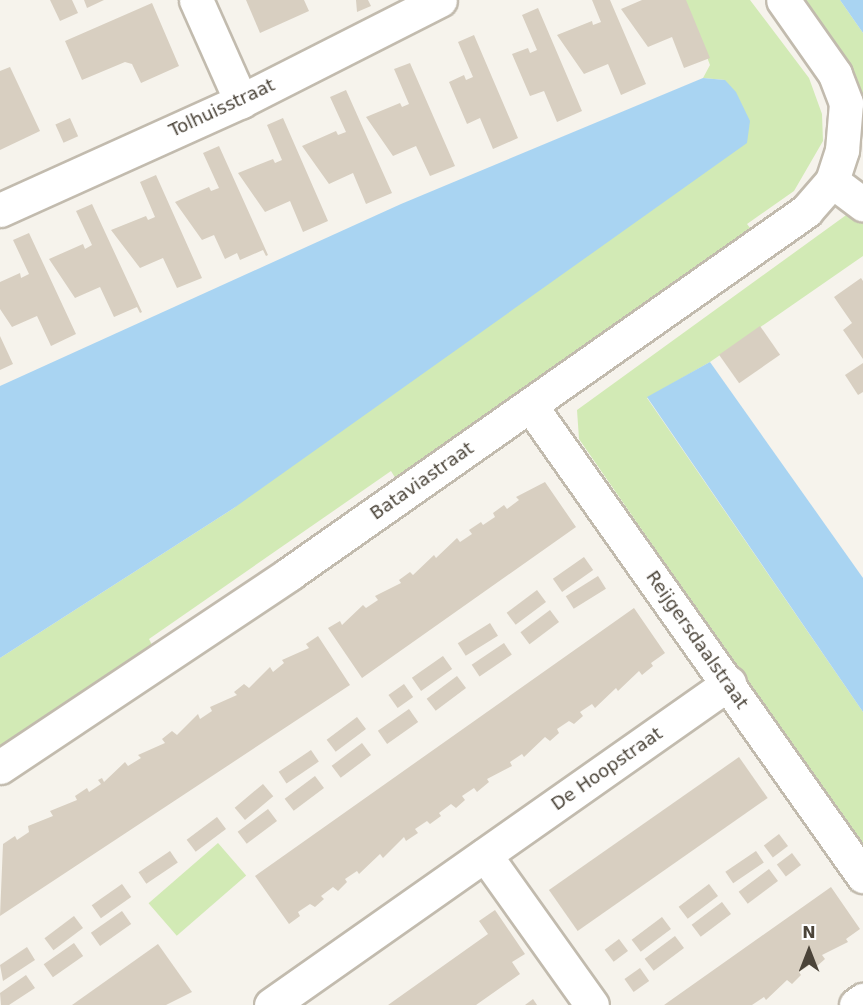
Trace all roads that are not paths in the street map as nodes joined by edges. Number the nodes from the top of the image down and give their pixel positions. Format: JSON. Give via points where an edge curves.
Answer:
{"nodes":[{"id":1,"x":196,"y":0,"type":"edge"},
{"id":2,"x":440,"y":0,"type":"edge"},
{"id":3,"x":783,"y":0,"type":"edge"},
{"id":4,"x":241,"y":101,"type":"junction"},
{"id":5,"x":832,"y":181,"type":"junction"},
{"id":6,"x":863,"y":204,"type":"edge"},
{"id":7,"x":0,"y":210,"type":"edge"},
{"id":8,"x":530,"y":405,"type":"junction"},
{"id":9,"x":729,"y":683,"type":"junction"},
{"id":10,"x":0,"y":766,"type":"edge"},
{"id":11,"x":485,"y":855,"type":"junction"},
{"id":12,"x":863,"y":876,"type":"edge"},
{"id":13,"x":863,"y":1000,"type":"edge"},
{"id":14,"x":271,"y":1005,"type":"edge"},
{"id":15,"x":592,"y":1005,"type":"edge"},
{"id":16,"x":856,"y":1005,"type":"edge"}],
"edges":[{"from":1,"to":4,"type":"street"},
{"from":2,"to":4,"type":"street","name":"Tolhuisstraat"},
{"from":3,"to":5,"type":"street","via":[[835,74],[846,103],[842,150]]},
{"from":4,"to":7,"type":"street","name":"Tolhuisstraat"},
{"from":5,"to":6,"type":"street"},
{"from":5,"to":8,"type":"street","name":"Bataviastraat","via":[[806,211]]},
{"from":8,"to":9,"type":"street","name":"Reijgersdaalstraat"},
{"from":8,"to":10,"type":"street","name":"Bataviastraat","via":[[289,574]]},
{"from":9,"to":11,"type":"street","name":"De Hoopstraat"},
{"from":9,"to":12,"type":"street","name":"Reijgersdaalstraat"},
{"from":11,"to":14,"type":"street","name":"De Hoopstraat"},
{"from":11,"to":15,"type":"street"},
{"from":13,"to":16,"type":"street"}]}
